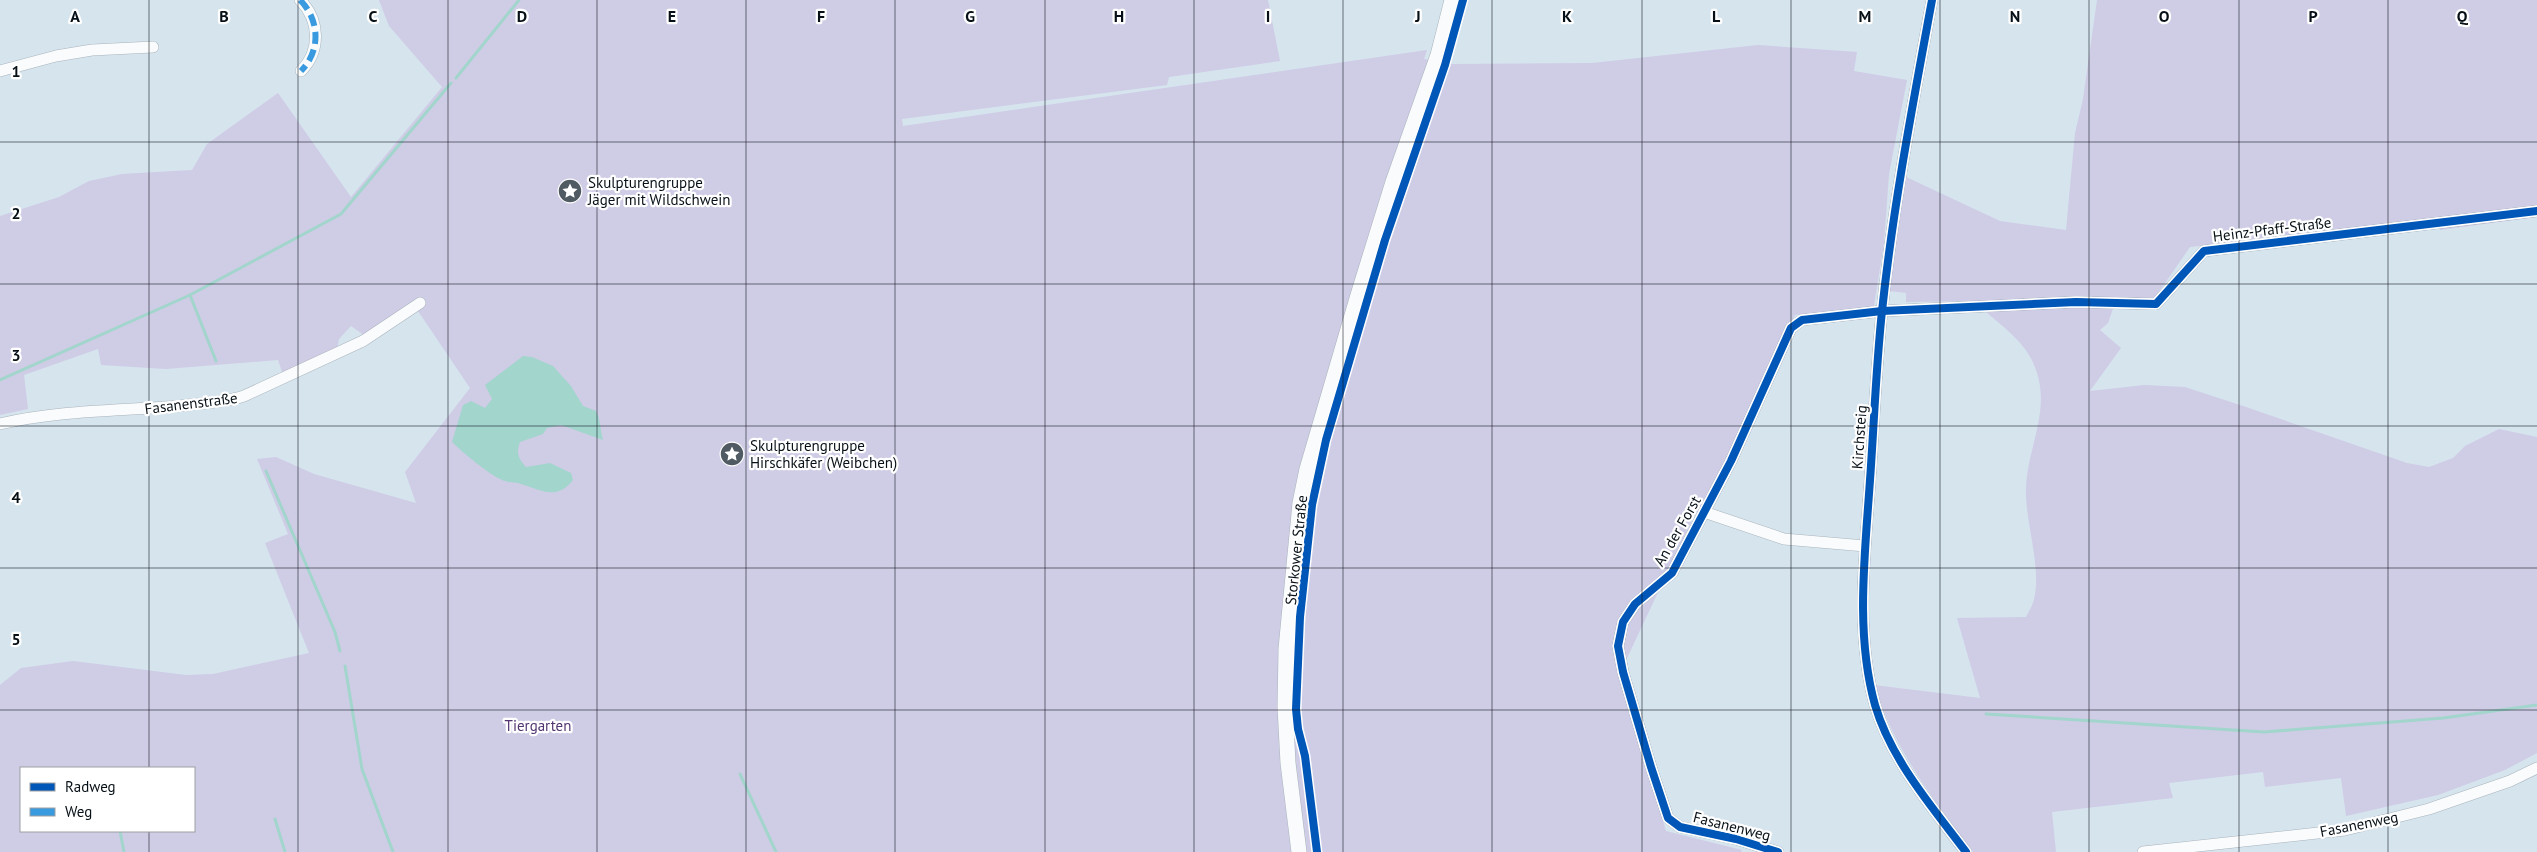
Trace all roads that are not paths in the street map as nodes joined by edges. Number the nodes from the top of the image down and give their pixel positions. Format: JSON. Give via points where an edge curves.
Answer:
{"nodes":[{"id":1,"x":300,"y":0,"type":"edge"},
{"id":2,"x":1452,"y":0,"type":"edge"},
{"id":3,"x":1932,"y":0,"type":"edge"},
{"id":4,"x":153,"y":47,"type":"dead end"},
{"id":5,"x":0,"y":71,"type":"edge"},
{"id":6,"x":301,"y":71,"type":"dead end"},
{"id":7,"x":2537,"y":211,"type":"edge"},
{"id":8,"x":420,"y":303,"type":"dead end"},
{"id":9,"x":1882,"y":311,"type":"junction"},
{"id":10,"x":0,"y":424,"type":"edge"},
{"id":11,"x":1704,"y":512,"type":"junction"},
{"id":12,"x":1865,"y":546,"type":"junction"},
{"id":13,"x":2537,"y":768,"type":"edge"},
{"id":14,"x":1680,"y":827,"type":"joint"},
{"id":15,"x":1299,"y":852,"type":"edge"},
{"id":16,"x":1778,"y":852,"type":"edge"},
{"id":17,"x":1966,"y":852,"type":"edge"},
{"id":18,"x":2142,"y":852,"type":"edge"}],
"edges":[{"from":1,"to":6,"type":"street","via":[[310,13],[316,47]]},
{"from":2,"to":15,"type":"main road","name":"Storkower Straße","via":[[1438,55],[1393,182],[1361,286],[1300,504],[1288,629],[1286,707],[1288,763]]},
{"from":3,"to":9,"type":"street","name":"Kirchsteig"},
{"from":4,"to":5,"type":"street","via":[[92,50]]},
{"from":7,"to":9,"type":"street","name":"Heinz-Pfaff-Straße","via":[[2204,251],[2156,304],[2076,302]]},
{"from":8,"to":10,"type":"street","name":"Fasanenstraße","via":[[363,341],[230,401],[67,412]]},
{"from":9,"to":11,"type":"street","name":"An der Forst","via":[[1802,320],[1792,328]]},
{"from":9,"to":12,"type":"street","name":"Kirchsteig"},
{"from":11,"to":12,"type":"street","name":"An der Forst","via":[[1784,539]]},
{"from":11,"to":14,"type":"street","name":"An der Forst","via":[[1672,573],[1635,604],[1623,622],[1618,646],[1658,791],[1668,818]]},
{"from":12,"to":17,"type":"street","name":"Kirchsteig","via":[[1863,630],[1875,704],[1889,739],[1904,764]]},
{"from":13,"to":18,"type":"street","name":"Fasanenweg","via":[[2510,781],[2429,809],[2345,830]]},
{"from":14,"to":16,"type":"street","name":"Fasanenweg"}]}
